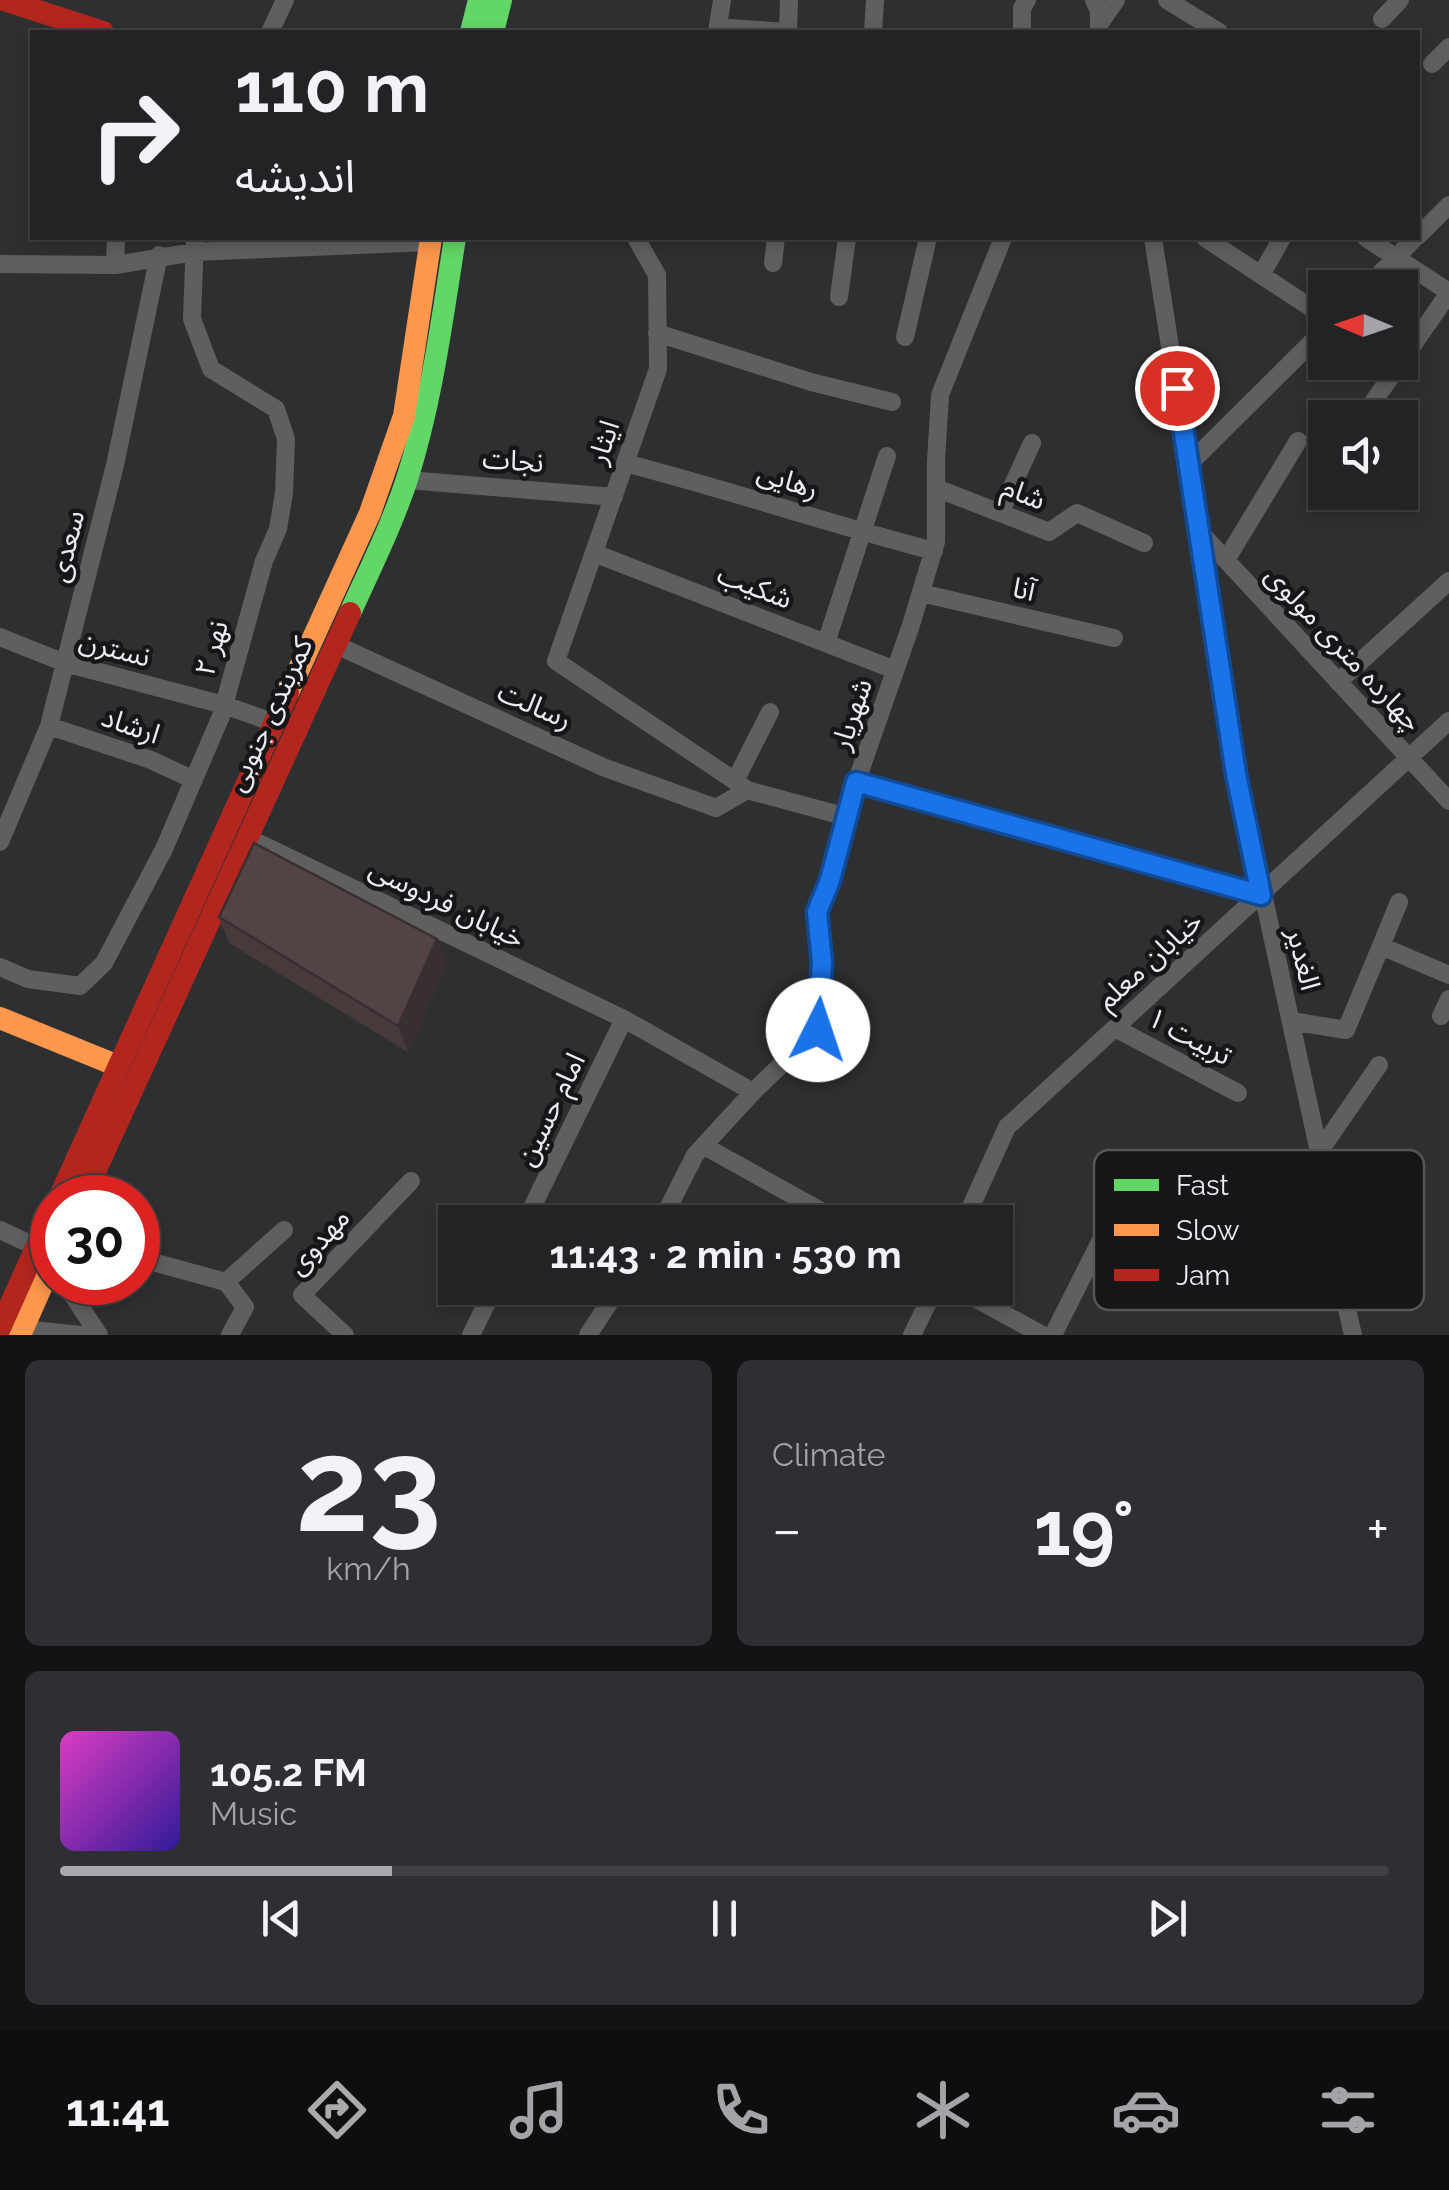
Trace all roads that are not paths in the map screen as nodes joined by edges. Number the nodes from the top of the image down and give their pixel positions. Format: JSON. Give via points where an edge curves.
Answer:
{"nodes":[{"id":1,"x":286,"y":0,"type":"edge"},
{"id":2,"x":479,"y":0,"type":"edge"},
{"id":3,"x":501,"y":0,"type":"edge"},
{"id":4,"x":722,"y":0,"type":"edge"},
{"id":5,"x":789,"y":0,"type":"edge"},
{"id":6,"x":875,"y":0,"type":"edge"},
{"id":7,"x":1027,"y":0,"type":"edge"},
{"id":8,"x":1094,"y":0,"type":"edge"},
{"id":9,"x":1116,"y":0,"type":"edge"},
{"id":10,"x":1167,"y":0,"type":"edge"},
{"id":11,"x":1400,"y":0,"type":"edge"},
{"id":12,"x":16,"y":2,"type":"edge"},
{"id":13,"x":1382,"y":19,"type":"dead end"},
{"id":14,"x":1019,"y":28,"type":"edge"},
{"id":15,"x":1099,"y":28,"type":"edge"},
{"id":16,"x":97,"y":30,"type":"edge"},
{"id":17,"x":271,"y":30,"type":"edge"},
{"id":18,"x":472,"y":30,"type":"edge"},
{"id":19,"x":494,"y":30,"type":"edge"},
{"id":20,"x":718,"y":30,"type":"edge"},
{"id":21,"x":724,"y":30,"type":"edge"},
{"id":22,"x":759,"y":30,"type":"edge"},
{"id":23,"x":788,"y":30,"type":"edge"},
{"id":24,"x":873,"y":30,"type":"edge"},
{"id":25,"x":1217,"y":30,"type":"edge"},
{"id":26,"x":1449,"y":47,"type":"edge"},
{"id":27,"x":1432,"y":64,"type":"dead end"},
{"id":28,"x":1449,"y":205,"type":"edge"},
{"id":29,"x":1420,"y":232,"type":"edge"},
{"id":30,"x":116,"y":240,"type":"edge"},
{"id":31,"x":401,"y":240,"type":"edge"},
{"id":32,"x":442,"y":240,"type":"edge"},
{"id":33,"x":442,"y":240,"type":"edge"},
{"id":34,"x":637,"y":240,"type":"edge"},
{"id":35,"x":776,"y":240,"type":"edge"},
{"id":36,"x":847,"y":240,"type":"edge"},
{"id":37,"x":928,"y":240,"type":"edge"},
{"id":38,"x":1002,"y":240,"type":"edge"},
{"id":39,"x":1152,"y":240,"type":"edge"},
{"id":40,"x":1208,"y":240,"type":"edge"},
{"id":41,"x":1281,"y":240,"type":"edge"},
{"id":42,"x":1369,"y":240,"type":"edge"},
{"id":43,"x":1412,"y":240,"type":"edge"},
{"id":44,"x":195,"y":245,"type":"edge"},
{"id":45,"x":159,"y":256,"type":"junction"},
{"id":46,"x":1395,"y":257,"type":"junction"},
{"id":47,"x":774,"y":263,"type":"dead end"},
{"id":48,"x":0,"y":264,"type":"edge"},
{"id":49,"x":114,"y":265,"type":"junction"},
{"id":50,"x":1383,"y":270,"type":"edge"},
{"id":51,"x":1261,"y":275,"type":"junction"},
{"id":52,"x":1449,"y":293,"type":"edge"},
{"id":53,"x":839,"y":297,"type":"dead end"},
{"id":54,"x":1308,"y":306,"type":"edge"},
{"id":55,"x":657,"y":333,"type":"junction"},
{"id":56,"x":905,"y":336,"type":"dead end"},
{"id":57,"x":1308,"y":347,"type":"edge"},
{"id":58,"x":1375,"y":400,"type":"edge"},
{"id":59,"x":892,"y":402,"type":"dead end"},
{"id":60,"x":1298,"y":441,"type":"dead end"},
{"id":61,"x":1032,"y":443,"type":"dead end"},
{"id":62,"x":887,"y":456,"type":"dead end"},
{"id":63,"x":625,"y":463,"type":"junction"},
{"id":64,"x":1189,"y":464,"type":"junction"},
{"id":65,"x":408,"y":480,"type":"junction"},
{"id":66,"x":936,"y":488,"type":"junction"},
{"id":67,"x":614,"y":496,"type":"junction"},
{"id":68,"x":1000,"y":513,"type":"junction"},
{"id":69,"x":1199,"y":531,"type":"junction"},
{"id":70,"x":862,"y":532,"type":"junction"},
{"id":71,"x":1144,"y":543,"type":"dead end"},
{"id":72,"x":934,"y":550,"type":"junction"},
{"id":73,"x":594,"y":553,"type":"junction"},
{"id":74,"x":1226,"y":560,"type":"junction"},
{"id":75,"x":1449,"y":581,"type":"edge"},
{"id":76,"x":921,"y":593,"type":"junction"},
{"id":77,"x":0,"y":637,"type":"edge"},
{"id":78,"x":1114,"y":638,"type":"dead end"},
{"id":79,"x":826,"y":642,"type":"junction"},
{"id":80,"x":334,"y":644,"type":"junction"},
{"id":81,"x":65,"y":663,"type":"junction"},
{"id":82,"x":896,"y":670,"type":"junction"},
{"id":83,"x":1338,"y":682,"type":"junction"},
{"id":84,"x":224,"y":706,"type":"junction"},
{"id":85,"x":770,"y":712,"type":"dead end"},
{"id":86,"x":1449,"y":722,"type":"edge"},
{"id":87,"x":275,"y":723,"type":"junction"},
{"id":88,"x":49,"y":726,"type":"junction"},
{"id":89,"x":1410,"y":759,"type":"junction"},
{"id":90,"x":194,"y":780,"type":"junction"},
{"id":91,"x":856,"y":782,"type":"junction"},
{"id":92,"x":741,"y":786,"type":"junction"},
{"id":93,"x":1449,"y":802,"type":"edge"},
{"id":94,"x":847,"y":818,"type":"junction"},
{"id":95,"x":246,"y":837,"type":"junction"},
{"id":96,"x":0,"y":842,"type":"edge"},
{"id":97,"x":1261,"y":895,"type":"junction"},
{"id":98,"x":1398,"y":902,"type":"dead end"},
{"id":99,"x":1380,"y":946,"type":"junction"},
{"id":100,"x":0,"y":966,"type":"edge"},
{"id":101,"x":1447,"y":970,"type":"edge"},
{"id":102,"x":0,"y":1018,"type":"edge"},
{"id":103,"x":624,"y":1019,"type":"junction"},
{"id":104,"x":1291,"y":1021,"type":"junction"},
{"id":105,"x":1116,"y":1028,"type":"junction"},
{"id":106,"x":1379,"y":1065,"type":"dead end"},
{"id":107,"x":128,"y":1070,"type":"junction"},
{"id":108,"x":753,"y":1092,"type":"junction"},
{"id":109,"x":1238,"y":1093,"type":"dead end"},
{"id":110,"x":704,"y":1146,"type":"junction"},
{"id":111,"x":1319,"y":1150,"type":"edge"},
{"id":112,"x":1320,"y":1150,"type":"edge"},
{"id":113,"x":71,"y":1175,"type":"edge"},
{"id":114,"x":90,"y":1175,"type":"edge"},
{"id":115,"x":411,"y":1181,"type":"dead end"},
{"id":116,"x":534,"y":1205,"type":"edge"},
{"id":117,"x":670,"y":1205,"type":"edge"},
{"id":118,"x":810,"y":1205,"type":"edge"},
{"id":119,"x":972,"y":1205,"type":"edge"},
{"id":120,"x":0,"y":1230,"type":"edge"},
{"id":121,"x":284,"y":1230,"type":"dead end"},
{"id":122,"x":30,"y":1249,"type":"edge"},
{"id":123,"x":1094,"y":1254,"type":"edge"},
{"id":124,"x":160,"y":1264,"type":"edge"},
{"id":125,"x":226,"y":1282,"type":"junction"},
{"id":126,"x":30,"y":1298,"type":"edge"},
{"id":127,"x":79,"y":1305,"type":"edge"},
{"id":128,"x":486,"y":1305,"type":"edge"},
{"id":129,"x":608,"y":1305,"type":"edge"},
{"id":130,"x":927,"y":1305,"type":"edge"},
{"id":131,"x":985,"y":1305,"type":"edge"},
{"id":132,"x":1347,"y":1310,"type":"edge"},
{"id":133,"x":14,"y":1331,"type":"edge"},
{"id":134,"x":1030,"y":1332,"type":"edge"},
{"id":135,"x":81,"y":1335,"type":"edge"},
{"id":136,"x":99,"y":1335,"type":"edge"},
{"id":137,"x":230,"y":1335,"type":"edge"},
{"id":138,"x":346,"y":1335,"type":"edge"},
{"id":139,"x":471,"y":1335,"type":"edge"},
{"id":140,"x":588,"y":1335,"type":"edge"},
{"id":141,"x":912,"y":1335,"type":"edge"},
{"id":142,"x":1053,"y":1335,"type":"edge"},
{"id":143,"x":1353,"y":1335,"type":"edge"}],
"edges":[{"from":1,"to":17,"type":"street"},
{"from":2,"to":18,"type":"main road"},
{"from":3,"to":19,"type":"main road"},
{"from":4,"to":20,"type":"street"},
{"from":5,"to":23,"type":"street"},
{"from":6,"to":24,"type":"street"},
{"from":7,"to":14,"type":"street"},
{"from":8,"to":15,"type":"street"},
{"from":9,"to":15,"type":"street"},
{"from":10,"to":25,"type":"street"},
{"from":11,"to":13,"type":"street"},
{"from":12,"to":16,"type":"main road"},
{"from":21,"to":22,"type":"street"},
{"from":26,"to":27,"type":"street"},
{"from":28,"to":29,"type":"street"},
{"from":30,"to":49,"type":"street"},
{"from":31,"to":44,"type":"street"},
{"from":32,"to":65,"type":"main road","name":"کمربندی جنوبی","via":[[426,419]]},
{"from":33,"to":87,"type":"main road","name":"کمربندی جنوبی","via":[[390,459]]},
{"from":34,"to":55,"type":"street","name":"ایثار","via":[[657,276]]},
{"from":35,"to":47,"type":"street"},
{"from":36,"to":53,"type":"street"},
{"from":37,"to":56,"type":"street"},
{"from":38,"to":66,"type":"street","name":"شهریار","via":[[940,395]]},
{"from":39,"to":64,"type":"street","name":"الغدیر"},
{"from":40,"to":51,"type":"street"},
{"from":41,"to":51,"type":"street"},
{"from":42,"to":46,"type":"street"},
{"from":43,"to":46,"type":"street"},
{"from":44,"to":45,"type":"street"},
{"from":44,"to":84,"type":"street","name":"نهر ۲","via":[[192,319],[211,369],[276,409],[286,439],[278,529]]},
{"from":45,"to":49,"type":"street"},
{"from":45,"to":81,"type":"street","name":"سعدی"},
{"from":46,"to":50,"type":"street"},
{"from":46,"to":52,"type":"street"},
{"from":48,"to":49,"type":"street"},
{"from":51,"to":54,"type":"street"},
{"from":52,"to":58,"type":"street"},
{"from":55,"to":59,"type":"street"},
{"from":55,"to":63,"type":"street","name":"ایثار","via":[[658,369]]},
{"from":57,"to":64,"type":"street"},
{"from":60,"to":74,"type":"street"},
{"from":61,"to":68,"type":"street"},
{"from":62,"to":70,"type":"street"},
{"from":63,"to":67,"type":"street","name":"ایثار"},
{"from":63,"to":70,"type":"street","name":"رهایی"},
{"from":64,"to":69,"type":"street","name":"الغدیر"},
{"from":65,"to":67,"type":"street","name":"نجات"},
{"from":65,"to":80,"type":"main road","name":"کمربندی جنوبی"},
{"from":66,"to":68,"type":"street","name":"شام"},
{"from":66,"to":72,"type":"street","name":"شهریار"},
{"from":67,"to":73,"type":"street","name":"ایثار"},
{"from":68,"to":71,"type":"street","name":"شام","via":[[1048,532],[1077,513]]},
{"from":69,"to":74,"type":"street","name":"چهارده متری مولوی"},
{"from":69,"to":97,"type":"street","name":"الغدیر"},
{"from":70,"to":72,"type":"street","name":"رهایی"},
{"from":70,"to":79,"type":"street"},
{"from":72,"to":76,"type":"street","name":"شهریار"},
{"from":73,"to":79,"type":"street","name":"شکیب"},
{"from":73,"to":92,"type":"street","name":"ایثار","via":[[556,662]]},
{"from":74,"to":83,"type":"street","name":"چهارده متری مولوی"},
{"from":75,"to":83,"type":"street"},
{"from":76,"to":78,"type":"street","name":"آنا"},
{"from":76,"to":82,"type":"street","name":"شهریار"},
{"from":77,"to":81,"type":"street","name":"نسترن"},
{"from":79,"to":82,"type":"street","name":"شکیب"},
{"from":80,"to":92,"type":"street","name":"رسالت","via":[[603,767],[716,808]]},
{"from":80,"to":95,"type":"main road","name":"کمربندی جنوبی"},
{"from":81,"to":84,"type":"street","name":"نسترن"},
{"from":81,"to":88,"type":"street","name":"سعدی"},
{"from":82,"to":91,"type":"street","name":"شهریار"},
{"from":83,"to":89,"type":"street","name":"چهارده متری مولوی"},
{"from":84,"to":87,"type":"street","name":"نسترن"},
{"from":84,"to":90,"type":"street","name":"نهر ۲"},
{"from":85,"to":92,"type":"street"},
{"from":86,"to":89,"type":"street","name":"خیابان معلم"},
{"from":87,"to":107,"type":"main road","name":"کمربندی جنوبی"},
{"from":88,"to":90,"type":"street","name":"ارشاد"},
{"from":88,"to":96,"type":"street","name":"سعدی"},
{"from":89,"to":93,"type":"street","name":"چهارده متری مولوی"},
{"from":89,"to":97,"type":"street","name":"خیابان معلم"},
{"from":90,"to":100,"type":"street","name":"نهر ۲","via":[[104,962],[80,986],[28,979]]},
{"from":91,"to":94,"type":"street","name":"شهریار"},
{"from":91,"to":97,"type":"street"},
{"from":92,"to":94,"type":"street"},
{"from":94,"to":108,"type":"street","name":"شهریار","via":[[817,912],[818,1030]]},
{"from":95,"to":103,"type":"street","name":"خیابان فردوسی"},
{"from":95,"to":107,"type":"main road","name":"کمربندی جنوبی"},
{"from":97,"to":104,"type":"street","name":"الغدیر"},
{"from":97,"to":105,"type":"street","name":"خیابان معلم"},
{"from":98,"to":99,"type":"street"},
{"from":99,"to":101,"type":"street"},
{"from":99,"to":104,"type":"street","via":[[1346,1030]]},
{"from":102,"to":107,"type":"main road"},
{"from":103,"to":108,"type":"street","name":"خیابان فردوسی"},
{"from":103,"to":116,"type":"street","name":"امام حسین"},
{"from":104,"to":111,"type":"street","name":"الغدیر"},
{"from":105,"to":109,"type":"street","name":"تربیت ۱"},
{"from":105,"to":119,"type":"street","name":"خیابان معلم","via":[[1007,1127]]},
{"from":106,"to":112,"type":"street"},
{"from":107,"to":113,"type":"main road","name":"کمربندی جنوبی"},
{"from":107,"to":114,"type":"main road","name":"کمربندی جنوبی"},
{"from":108,"to":110,"type":"street","name":"شهریار"},
{"from":110,"to":117,"type":"street","name":"شهریار"},
{"from":110,"to":118,"type":"street"},
{"from":115,"to":138,"type":"street","name":"مهدوی","via":[[302,1295]]},
{"from":120,"to":122,"type":"street"},
{"from":121,"to":125,"type":"street"},
{"from":123,"to":142,"type":"street"},
{"from":124,"to":125,"type":"street"},
{"from":125,"to":137,"type":"street","via":[[246,1307]]},
{"from":126,"to":133,"type":"main road"},
{"from":127,"to":136,"type":"street"},
{"from":128,"to":139,"type":"street"},
{"from":129,"to":140,"type":"street"},
{"from":130,"to":141,"type":"street"},
{"from":131,"to":134,"type":"street"},
{"from":132,"to":143,"type":"street","name":"الغدیر"},
{"from":133,"to":135,"type":"street"}]}
